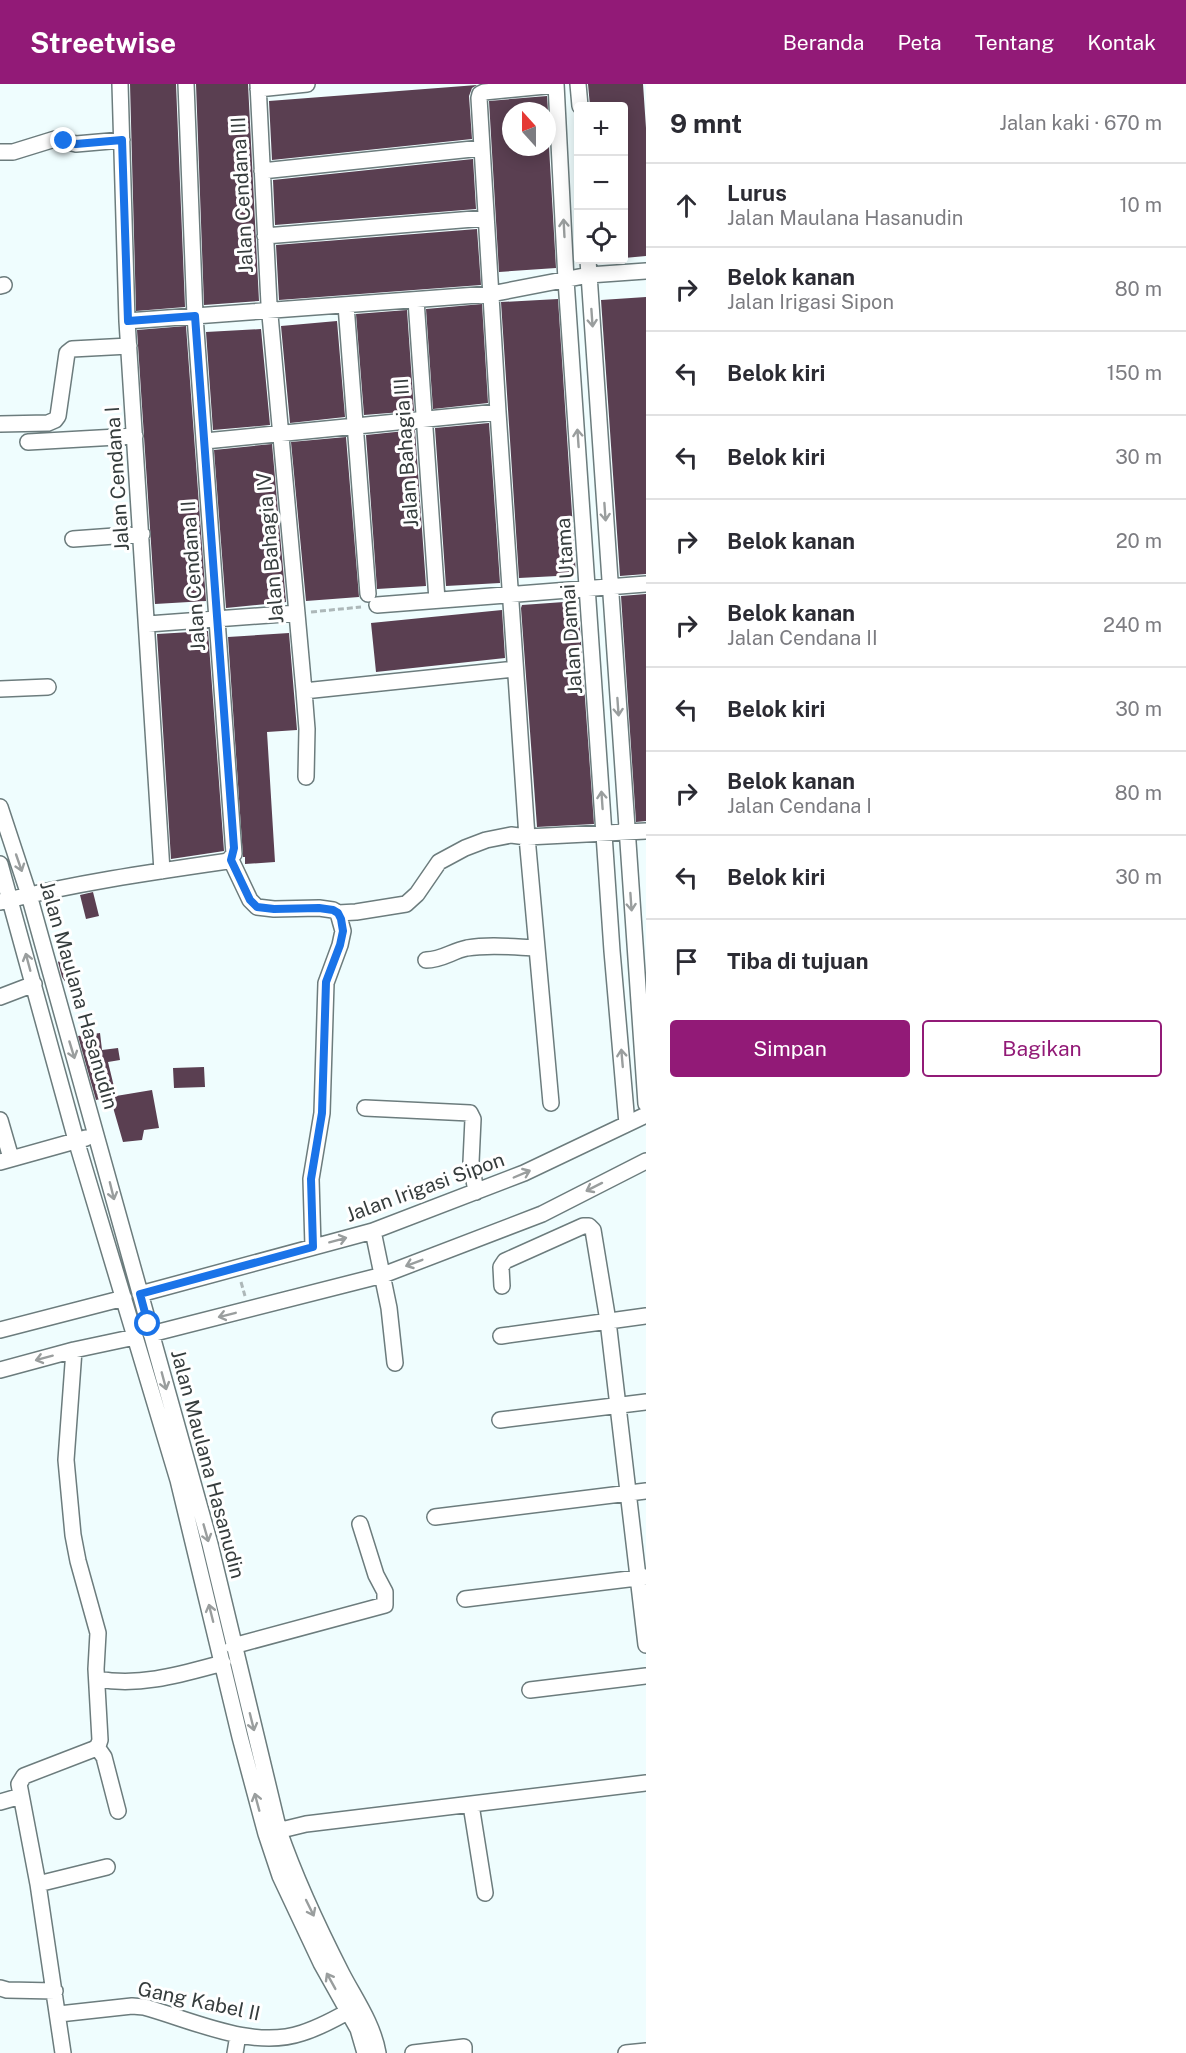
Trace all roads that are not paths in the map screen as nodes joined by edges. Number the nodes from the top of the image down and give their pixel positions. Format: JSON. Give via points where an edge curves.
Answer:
{"nodes":[{"id":1,"x":120,"y":84,"type":"edge"},
{"id":2,"x":186,"y":84,"type":"edge"},
{"id":3,"x":307,"y":84,"type":"edge"},
{"id":4,"x":578,"y":84,"type":"edge"},
{"id":5,"x":556,"y":85,"type":"edge"},
{"id":6,"x":258,"y":86,"type":"edge"},
{"id":7,"x":580,"y":102,"type":"edge"},
{"id":8,"x":122,"y":140,"type":"junction"},
{"id":9,"x":482,"y":148,"type":"junction"},
{"id":10,"x":0,"y":152,"type":"edge"},
{"id":11,"x":262,"y":171,"type":"junction"},
{"id":12,"x":486,"y":218,"type":"junction"},
{"id":13,"x":265,"y":236,"type":"junction"},
{"id":14,"x":588,"y":264,"type":"edge"},
{"id":15,"x":646,"y":271,"type":"edge"},
{"id":16,"x":589,"y":275,"type":"junction"},
{"id":17,"x":566,"y":280,"type":"junction"},
{"id":18,"x":491,"y":294,"type":"junction"},
{"id":19,"x":416,"y":301,"type":"junction"},
{"id":20,"x":346,"y":305,"type":"junction"},
{"id":21,"x":269,"y":310,"type":"junction"},
{"id":22,"x":195,"y":316,"type":"junction"},
{"id":23,"x":128,"y":321,"type":"junction"},
{"id":24,"x":129,"y":346,"type":"junction"},
{"id":25,"x":498,"y":411,"type":"junction"},
{"id":26,"x":425,"y":419,"type":"junction"},
{"id":27,"x":0,"y":423,"type":"edge"},
{"id":28,"x":356,"y":426,"type":"junction"},
{"id":29,"x":280,"y":433,"type":"junction"},
{"id":30,"x":135,"y":436,"type":"junction"},
{"id":31,"x":205,"y":441,"type":"junction"},
{"id":32,"x":28,"y":442,"type":"dead end"},
{"id":33,"x":142,"y":534,"type":"junction"},
{"id":34,"x":73,"y":539,"type":"dead end"},
{"id":35,"x":646,"y":584,"type":"edge"},
{"id":36,"x":610,"y":586,"type":"junction"},
{"id":37,"x":589,"y":587,"type":"junction"},
{"id":38,"x":510,"y":594,"type":"junction"},
{"id":39,"x":437,"y":600,"type":"junction"},
{"id":40,"x":297,"y":613,"type":"junction"},
{"id":41,"x":217,"y":619,"type":"junction"},
{"id":42,"x":148,"y":624,"type":"junction"},
{"id":43,"x":515,"y":669,"type":"junction"},
{"id":44,"x":48,"y":687,"type":"dead end"},
{"id":45,"x":0,"y":689,"type":"edge"},
{"id":46,"x":304,"y":691,"type":"junction"},
{"id":47,"x":306,"y":777,"type":"dead end"},
{"id":48,"x":0,"y":807,"type":"edge"},
{"id":49,"x":646,"y":831,"type":"edge"},
{"id":50,"x":627,"y":832,"type":"junction"},
{"id":51,"x":605,"y":833,"type":"junction"},
{"id":52,"x":527,"y":837,"type":"junction"},
{"id":53,"x":231,"y":860,"type":"junction"},
{"id":54,"x":0,"y":864,"type":"edge"},
{"id":55,"x":162,"y":871,"type":"junction"},
{"id":56,"x":29,"y":895,"type":"junction"},
{"id":57,"x":6,"y":901,"type":"edge"},
{"id":58,"x":338,"y":913,"type":"junction"},
{"id":59,"x":537,"y":948,"type":"junction"},
{"id":60,"x":426,"y":960,"type":"dead end"},
{"id":61,"x":34,"y":984,"type":"junction"},
{"id":62,"x":3,"y":996,"type":"edge"},
{"id":63,"x":83,"y":1088,"type":"junction"},
{"id":64,"x":64,"y":1094,"type":"junction"},
{"id":65,"x":551,"y":1103,"type":"dead end"},
{"id":66,"x":646,"y":1104,"type":"edge"},
{"id":67,"x":364,"y":1108,"type":"dead end"},
{"id":68,"x":646,"y":1115,"type":"edge"},
{"id":69,"x":0,"y":1120,"type":"edge"},
{"id":70,"x":627,"y":1124,"type":"junction"},
{"id":71,"x":97,"y":1134,"type":"junction"},
{"id":72,"x":72,"y":1142,"type":"junction"},
{"id":73,"x":5,"y":1160,"type":"edge"},
{"id":74,"x":646,"y":1161,"type":"edge"},
{"id":75,"x":476,"y":1192,"type":"junction"},
{"id":76,"x":374,"y":1233,"type":"junction"},
{"id":77,"x":313,"y":1247,"type":"junction"},
{"id":78,"x":382,"y":1272,"type":"junction"},
{"id":79,"x":502,"y":1286,"type":"dead end"},
{"id":80,"x":140,"y":1296,"type":"junction"},
{"id":81,"x":120,"y":1302,"type":"junction"},
{"id":82,"x":646,"y":1316,"type":"edge"},
{"id":83,"x":608,"y":1321,"type":"junction"},
{"id":84,"x":150,"y":1329,"type":"junction"},
{"id":85,"x":0,"y":1330,"type":"edge"},
{"id":86,"x":132,"y":1335,"type":"junction"},
{"id":87,"x":501,"y":1336,"type":"dead end"},
{"id":88,"x":74,"y":1350,"type":"junction"},
{"id":89,"x":395,"y":1363,"type":"dead end"},
{"id":90,"x":0,"y":1370,"type":"edge"},
{"id":91,"x":646,"y":1402,"type":"edge"},
{"id":92,"x":617,"y":1405,"type":"junction"},
{"id":93,"x":500,"y":1420,"type":"dead end"},
{"id":94,"x":646,"y":1491,"type":"edge"},
{"id":95,"x":627,"y":1493,"type":"junction"},
{"id":96,"x":435,"y":1517,"type":"dead end"},
{"id":97,"x":360,"y":1524,"type":"dead end"},
{"id":98,"x":642,"y":1577,"type":"edge"},
{"id":99,"x":465,"y":1599,"type":"dead end"},
{"id":100,"x":233,"y":1646,"type":"junction"},
{"id":101,"x":646,"y":1646,"type":"edge"},
{"id":102,"x":217,"y":1664,"type":"junction"},
{"id":103,"x":646,"y":1676,"type":"edge"},
{"id":104,"x":98,"y":1679,"type":"junction"},
{"id":105,"x":530,"y":1690,"type":"dead end"},
{"id":106,"x":97,"y":1747,"type":"junction"},
{"id":107,"x":646,"y":1783,"type":"edge"},
{"id":108,"x":21,"y":1797,"type":"junction"},
{"id":109,"x":0,"y":1802,"type":"edge"},
{"id":110,"x":471,"y":1805,"type":"junction"},
{"id":111,"x":118,"y":1811,"type":"dead end"},
{"id":112,"x":278,"y":1831,"type":"junction"},
{"id":113,"x":107,"y":1867,"type":"dead end"},
{"id":114,"x":38,"y":1884,"type":"junction"},
{"id":115,"x":485,"y":1893,"type":"dead end"},
{"id":116,"x":0,"y":1988,"type":"edge"},
{"id":117,"x":55,"y":1991,"type":"junction"},
{"id":118,"x":348,"y":2011,"type":"junction"},
{"id":119,"x":59,"y":2014,"type":"junction"},
{"id":120,"x":238,"y":2035,"type":"junction"},
{"id":121,"x":646,"y":2051,"type":"edge"},
{"id":122,"x":63,"y":2053,"type":"edge"},
{"id":123,"x":235,"y":2053,"type":"edge"},
{"id":124,"x":365,"y":2053,"type":"edge"},
{"id":125,"x":378,"y":2053,"type":"edge"},
{"id":126,"x":413,"y":2053,"type":"edge"},
{"id":127,"x":464,"y":2053,"type":"edge"},
{"id":128,"x":626,"y":2053,"type":"edge"}],
"edges":[{"from":1,"to":8,"type":"street","name":"Jalan Cendana I"},
{"from":2,"to":22,"type":"street","name":"Jalan Cendana II"},
{"from":3,"to":6,"type":"street"},
{"from":4,"to":7,"type":"street"},
{"from":5,"to":9,"type":"street","via":[[480,94]]},
{"from":17,"to":5,"type":"street","name":"Jalan Damai Utama","one_way":true},
{"from":6,"to":11,"type":"street","name":"Jalan Cendana III"},
{"from":8,"to":10,"type":"street","via":[[76,144],[55,139],[13,153]]},
{"from":8,"to":23,"type":"street","name":"Jalan Cendana I"},
{"from":9,"to":11,"type":"street"},
{"from":9,"to":12,"type":"street"},
{"from":11,"to":13,"type":"street","name":"Jalan Cendana III"},
{"from":12,"to":13,"type":"street"},
{"from":12,"to":18,"type":"street"},
{"from":13,"to":21,"type":"street","name":"Jalan Cendana III"},
{"from":14,"to":16,"type":"street"},
{"from":15,"to":16,"type":"street"},
{"from":16,"to":17,"type":"street"},
{"from":16,"to":36,"type":"street","one_way":true},
{"from":17,"to":18,"type":"street"},
{"from":37,"to":17,"type":"street","name":"Jalan Damai Utama","one_way":true},
{"from":18,"to":19,"type":"street"},
{"from":18,"to":25,"type":"street"},
{"from":19,"to":20,"type":"street"},
{"from":19,"to":26,"type":"street","name":"Jalan Bahagia III"},
{"from":20,"to":21,"type":"street"},
{"from":20,"to":28,"type":"street"},
{"from":21,"to":22,"type":"street"},
{"from":21,"to":29,"type":"street","name":"Jalan Bahagia IV"},
{"from":22,"to":23,"type":"street"},
{"from":22,"to":31,"type":"street","name":"Jalan Cendana II"},
{"from":23,"to":24,"type":"street","name":"Jalan Cendana I"},
{"from":24,"to":27,"type":"street","via":[[72,349],[67,353],[55,420]]},
{"from":24,"to":30,"type":"street","name":"Jalan Cendana I"},
{"from":25,"to":26,"type":"street"},
{"from":25,"to":38,"type":"street"},
{"from":26,"to":28,"type":"street"},
{"from":26,"to":39,"type":"street","name":"Jalan Bahagia III"},
{"from":28,"to":29,"type":"street"},
{"from":28,"to":39,"type":"street","via":[[371,602]]},
{"from":29,"to":31,"type":"street"},
{"from":29,"to":40,"type":"street","name":"Jalan Bahagia IV"},
{"from":30,"to":32,"type":"street"},
{"from":30,"to":33,"type":"street","name":"Jalan Cendana I"},
{"from":31,"to":41,"type":"street","name":"Jalan Cendana II"},
{"from":33,"to":34,"type":"street"},
{"from":33,"to":42,"type":"street","name":"Jalan Cendana I"},
{"from":35,"to":36,"type":"street"},
{"from":36,"to":37,"type":"street"},
{"from":36,"to":50,"type":"street","one_way":true},
{"from":37,"to":38,"type":"street"},
{"from":51,"to":37,"type":"street","name":"Jalan Damai Utama","one_way":true},
{"from":38,"to":39,"type":"street"},
{"from":38,"to":43,"type":"street"},
{"from":40,"to":41,"type":"street"},
{"from":40,"to":46,"type":"street","name":"Jalan Bahagia IV"},
{"from":41,"to":42,"type":"street"},
{"from":41,"to":53,"type":"street","name":"Jalan Cendana II","via":[[234,848]]},
{"from":42,"to":55,"type":"street","name":"Jalan Cendana I"},
{"from":43,"to":46,"type":"street"},
{"from":43,"to":52,"type":"street"},
{"from":44,"to":45,"type":"street"},
{"from":46,"to":47,"type":"street","name":"Jalan Bahagia IV"},
{"from":48,"to":56,"type":"street","name":"Jalan Maulana Hasanudin","one_way":true},
{"from":49,"to":50,"type":"street"},
{"from":50,"to":51,"type":"street"},
{"from":50,"to":66,"type":"street","one_way":true},
{"from":51,"to":52,"type":"street"},
{"from":70,"to":51,"type":"street","name":"Jalan Damai Utama","one_way":true},
{"from":52,"to":58,"type":"street","via":[[511,835],[486,840],[439,862],[406,904]]},
{"from":52,"to":59,"type":"street"},
{"from":53,"to":55,"type":"street"},
{"from":53,"to":58,"type":"street","via":[[257,907],[319,908]]},
{"from":54,"to":57,"type":"street","name":"Jalan Maulana Hasanudin"},
{"from":55,"to":56,"type":"street"},
{"from":56,"to":57,"type":"street"},
{"from":56,"to":63,"type":"street","name":"Jalan Maulana Hasanudin","one_way":true},
{"from":61,"to":57,"type":"street","name":"Jalan Maulana Hasanudin","one_way":true},
{"from":58,"to":77,"type":"street","via":[[343,931],[326,982],[322,1113],[311,1179]]},
{"from":59,"to":60,"type":"street","via":[[465,948],[443,958]]},
{"from":59,"to":65,"type":"street"},
{"from":61,"to":62,"type":"street"},
{"from":61,"to":64,"type":"street","name":"Jalan Maulana Hasanudin"},
{"from":63,"to":64,"type":"street"},
{"from":63,"to":71,"type":"street","name":"Jalan Maulana Hasanudin"},
{"from":64,"to":72,"type":"street","name":"Jalan Maulana Hasanudin"},
{"from":67,"to":75,"type":"street","via":[[470,1113]]},
{"from":68,"to":70,"type":"street","name":"Jalan Irigasi Sipon"},
{"from":69,"to":73,"type":"street"},
{"from":75,"to":70,"type":"street","name":"Jalan Irigasi Sipon","one_way":true},
{"from":71,"to":72,"type":"street"},
{"from":71,"to":80,"type":"street","name":"Jalan Maulana Hasanudin","one_way":true},
{"from":72,"to":73,"type":"street"},
{"from":72,"to":81,"type":"street","name":"Jalan Maulana Hasanudin"},
{"from":74,"to":78,"type":"street","one_way":true,"via":[[542,1214]]},
{"from":75,"to":76,"type":"street","name":"Jalan Irigasi Sipon"},
{"from":77,"to":76,"type":"street","name":"Jalan Irigasi Sipon","one_way":true},
{"from":76,"to":78,"type":"street"},
{"from":77,"to":80,"type":"street","name":"Jalan Irigasi Sipon"},
{"from":78,"to":84,"type":"street","one_way":true},
{"from":78,"to":89,"type":"street"},
{"from":79,"to":83,"type":"street","via":[[503,1262],[586,1225],[595,1232]]},
{"from":80,"to":84,"type":"street","name":"Jalan Maulana Hasanudin"},
{"from":81,"to":85,"type":"street"},
{"from":81,"to":86,"type":"street","name":"Jalan Maulana Hasanudin"},
{"from":82,"to":83,"type":"street"},
{"from":83,"to":87,"type":"street"},
{"from":83,"to":92,"type":"street"},
{"from":84,"to":100,"type":"street","name":"Jalan Maulana Hasanudin","one_way":true,"via":[[210,1544]]},
{"from":86,"to":88,"type":"street"},
{"from":102,"to":86,"type":"street","name":"Jalan Maulana Hasanudin","one_way":true,"via":[[178,1480]]},
{"from":88,"to":90,"type":"street","one_way":true},
{"from":88,"to":104,"type":"street","via":[[67,1475],[78,1561],[98,1634]]},
{"from":91,"to":92,"type":"street"},
{"from":92,"to":93,"type":"street"},
{"from":92,"to":95,"type":"street"},
{"from":94,"to":95,"type":"street"},
{"from":95,"to":96,"type":"street"},
{"from":95,"to":98,"type":"street"},
{"from":97,"to":100,"type":"street","via":[[385,1592],[385,1605]]},
{"from":98,"to":99,"type":"street"},
{"from":98,"to":101,"type":"street"},
{"from":100,"to":112,"type":"street","name":"Jalan Maulana Hasanudin","one_way":true},
{"from":102,"to":104,"type":"street","via":[[130,1682]]},
{"from":112,"to":102,"type":"street","name":"Jalan Maulana Hasanudin","one_way":true,"via":[[240,1737]]},
{"from":103,"to":105,"type":"street"},
{"from":104,"to":106,"type":"street"},
{"from":106,"to":108,"type":"street","via":[[24,1776],[19,1781]]},
{"from":106,"to":111,"type":"street","via":[[104,1757]]},
{"from":107,"to":110,"type":"street"},
{"from":108,"to":109,"type":"street"},
{"from":108,"to":114,"type":"street"},
{"from":110,"to":112,"type":"street","via":[[306,1824]]},
{"from":110,"to":115,"type":"street"},
{"from":112,"to":118,"type":"street","name":"Jalan Maulana Hasanudin","via":[[280,1876]]},
{"from":113,"to":114,"type":"street"},
{"from":114,"to":117,"type":"street"},
{"from":116,"to":117,"type":"street"},
{"from":117,"to":119,"type":"street"},
{"from":118,"to":120,"type":"street","name":"Gang Kabel II","via":[[290,2036]]},
{"from":118,"to":124,"type":"street","name":"Jalan Maulana Hasanudin"},
{"from":118,"to":125,"type":"street","name":"Jalan Maulana Hasanudin","via":[[370,2025]]},
{"from":119,"to":120,"type":"street","name":"Gang Kabel II","via":[[144,2007]]},
{"from":119,"to":122,"type":"street"},
{"from":120,"to":123,"type":"street"},
{"from":121,"to":128,"type":"street"},
{"from":126,"to":127,"type":"street","via":[[464,2047]]}]}
